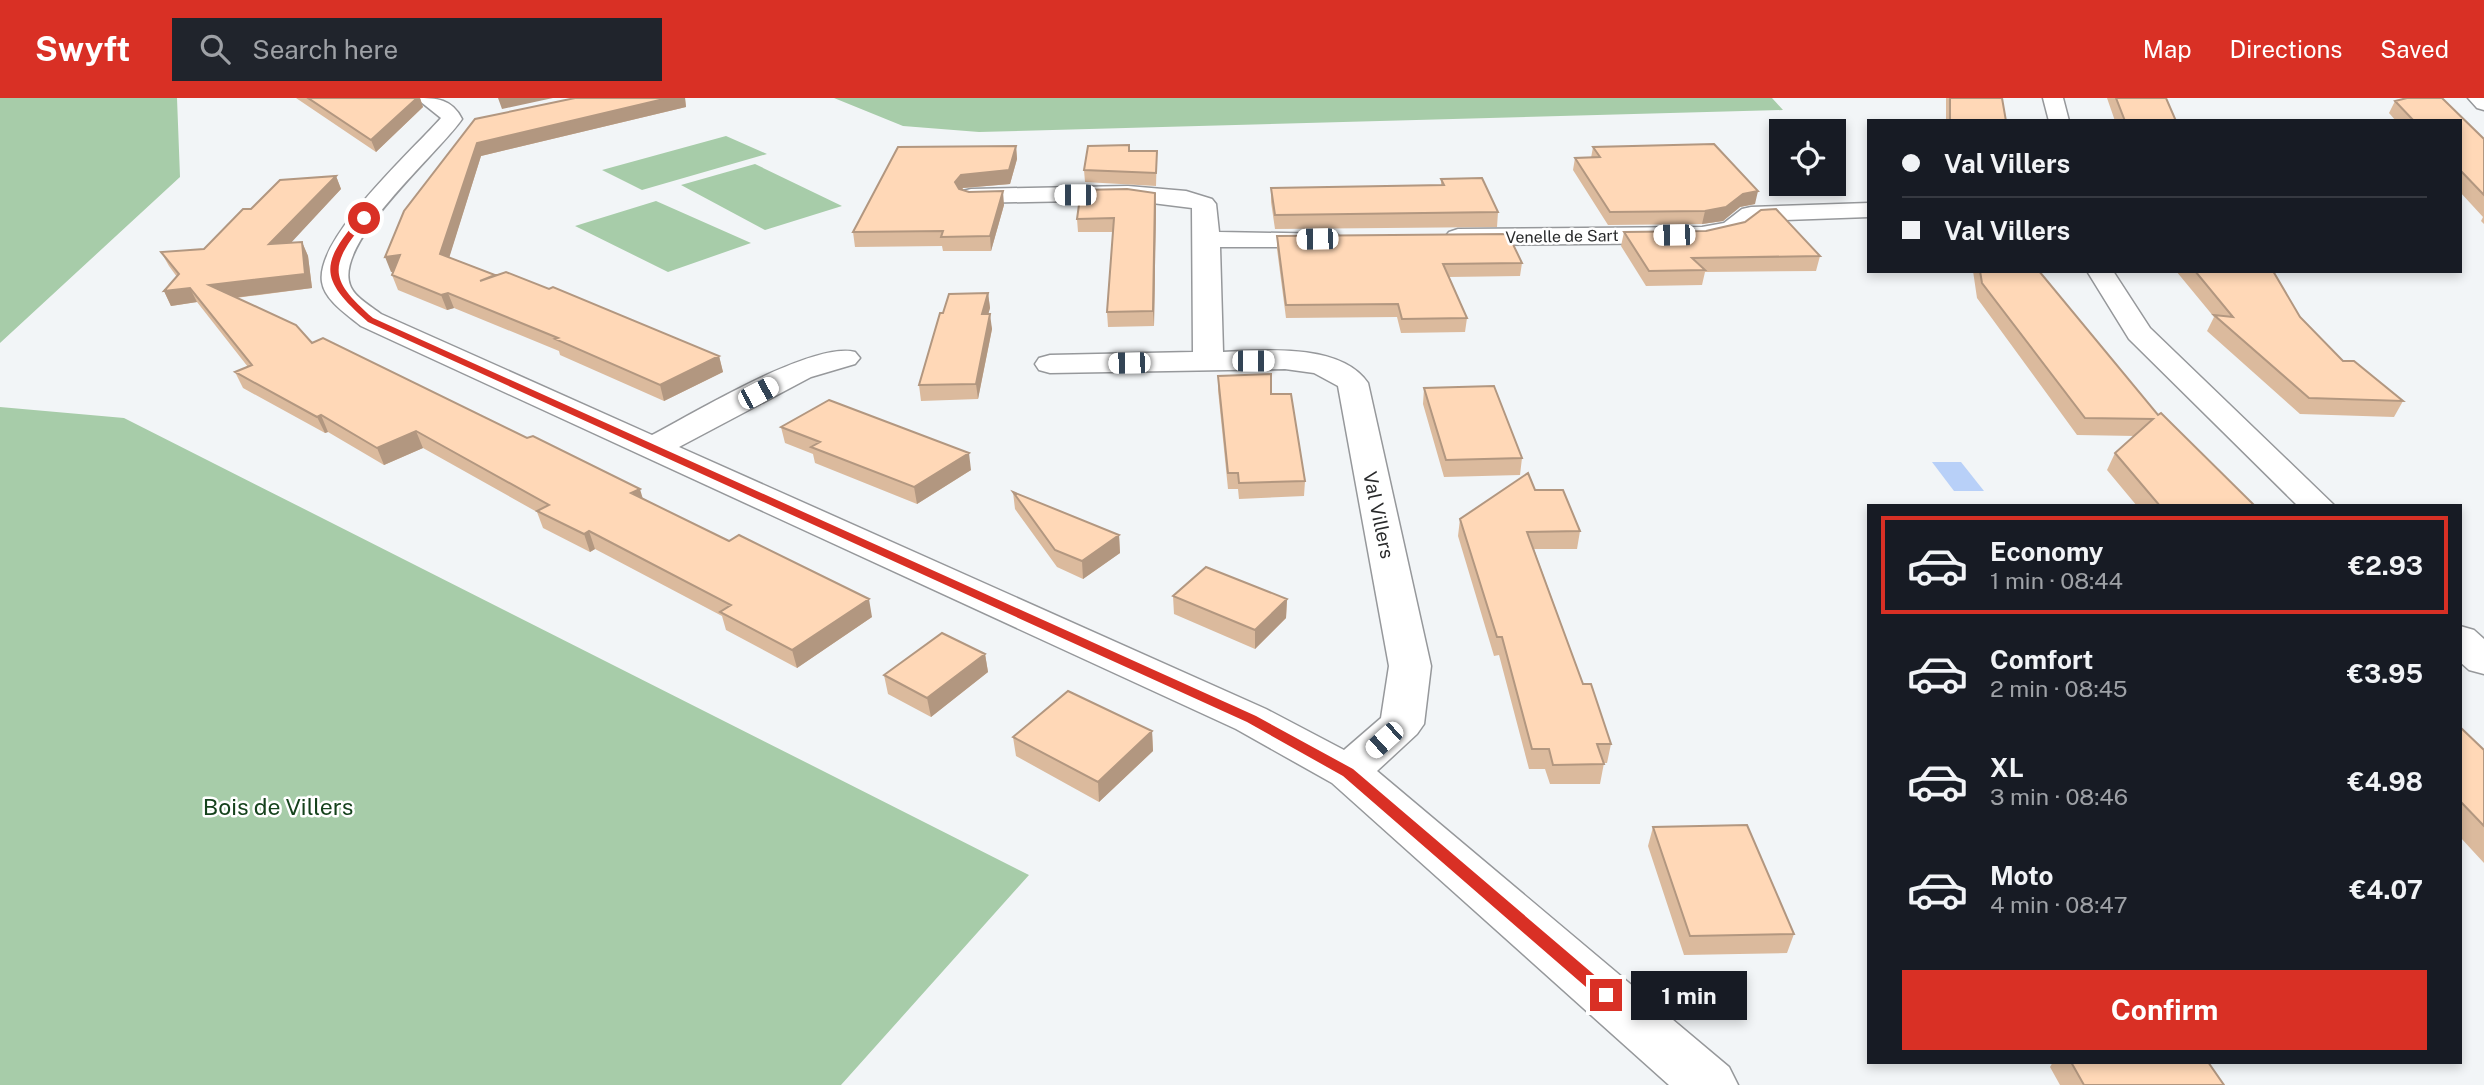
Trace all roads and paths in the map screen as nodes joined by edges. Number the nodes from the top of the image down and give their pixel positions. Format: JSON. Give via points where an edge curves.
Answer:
{"nodes":[{"id":1,"x":426,"y":98,"type":"edge"},
{"id":2,"x":2053,"y":98,"type":"edge"},
{"id":3,"x":2478,"y":98,"type":"edge"},
{"id":4,"x":2484,"y":104,"type":"edge"},
{"id":5,"x":2058,"y":119,"type":"edge"},
{"id":6,"x":971,"y":196,"type":"edge"},
{"id":7,"x":1867,"y":210,"type":"edge"},
{"id":8,"x":1427,"y":238,"type":"edge"},
{"id":9,"x":1358,"y":239,"type":"edge"},
{"id":10,"x":1207,"y":240,"type":"junction"},
{"id":11,"x":2101,"y":273,"type":"edge"},
{"id":12,"x":845,"y":358,"type":"dead end"},
{"id":13,"x":1208,"y":362,"type":"junction"},
{"id":14,"x":1050,"y":365,"type":"dead end"},
{"id":15,"x":650,"y":449,"type":"junction"},
{"id":16,"x":2316,"y":504,"type":"edge"},
{"id":17,"x":2462,"y":641,"type":"edge"},
{"id":18,"x":2484,"y":662,"type":"edge"},
{"id":19,"x":1348,"y":772,"type":"junction"},
{"id":20,"x":1709,"y":1085,"type":"edge"}],
"edges":[{"from":1,"to":15,"type":"street","via":[[448,111],[457,128],[349,235],[335,262],[335,280],[342,295],[370,320]]},
{"from":2,"to":5,"type":"street"},
{"from":3,"to":4,"type":"street"},
{"from":6,"to":10,"type":"street","via":[[1181,196],[1204,204]]},
{"from":7,"to":8,"type":"street","name":"Venelle de Sart","via":[[1751,214],[1732,229],[1702,234]]},
{"from":9,"to":10,"type":"street"},
{"from":10,"to":13,"type":"street"},
{"from":11,"to":16,"type":"street","via":[[2138,333]]},
{"from":12,"to":15,"type":"street","via":[[800,371]]},
{"from":13,"to":14,"type":"street","name":"Val Villers"},
{"from":13,"to":19,"type":"street","name":"Val Villers","via":[[1320,363],[1342,371],[1353,383],[1410,666],[1402,724]]},
{"from":15,"to":19,"type":"street","via":[[1251,719]]},
{"from":17,"to":18,"type":"street"},
{"from":19,"to":20,"type":"street"}]}
